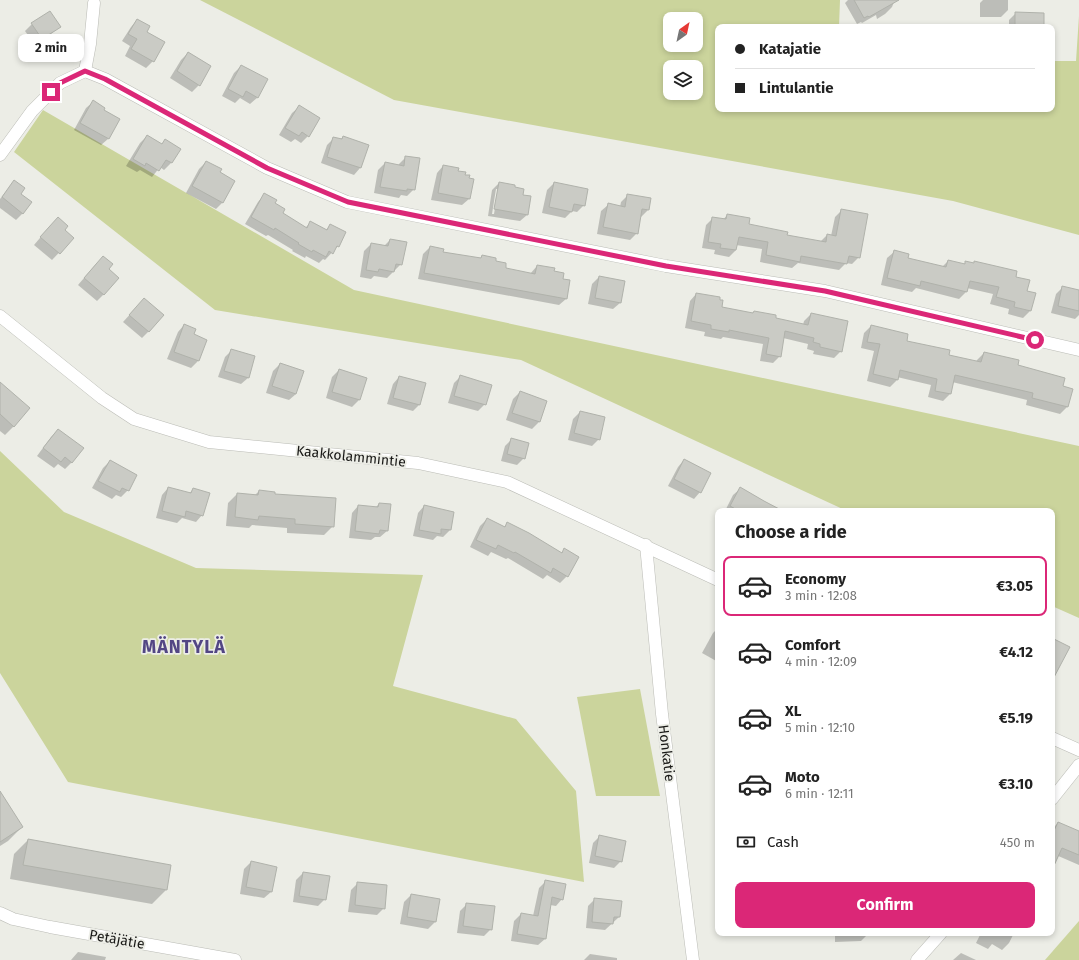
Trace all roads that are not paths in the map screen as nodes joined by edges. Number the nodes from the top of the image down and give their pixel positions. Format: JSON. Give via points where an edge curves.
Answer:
{"nodes":[{"id":1,"x":94,"y":3,"type":"dead end"},
{"id":2,"x":85,"y":71,"type":"junction"},
{"id":3,"x":0,"y":154,"type":"edge"},
{"id":4,"x":0,"y":316,"type":"edge"},
{"id":5,"x":1079,"y":350,"type":"edge"},
{"id":6,"x":646,"y":545,"type":"junction"},
{"id":7,"x":715,"y":579,"type":"edge"},
{"id":8,"x":1055,"y":739,"type":"edge"},
{"id":9,"x":1079,"y":750,"type":"edge"},
{"id":10,"x":1079,"y":765,"type":"edge"},
{"id":11,"x":1055,"y":795,"type":"edge"},
{"id":12,"x":0,"y":913,"type":"edge"},
{"id":13,"x":938,"y":936,"type":"edge"},
{"id":14,"x":234,"y":960,"type":"edge"},
{"id":15,"x":694,"y":960,"type":"edge"},
{"id":16,"x":917,"y":960,"type":"edge"}],
"edges":[{"from":1,"to":2,"type":"street"},
{"from":2,"to":3,"type":"street","via":[[60,83],[32,111]]},
{"from":2,"to":5,"type":"street","via":[[105,79],[267,168],[348,202],[666,266],[825,291]]},
{"from":4,"to":6,"type":"street","name":"Kaakkolammintie","via":[[102,398],[134,419],[208,442],[418,463],[507,482]]},
{"from":6,"to":7,"type":"street","name":"Kaakkolammintie"},
{"from":6,"to":15,"type":"street","name":"Honkatie","via":[[662,714]]},
{"from":8,"to":9,"type":"street"},
{"from":10,"to":11,"type":"street"},
{"from":12,"to":14,"type":"street","name":"Petäjätie","via":[[12,920]]},
{"from":13,"to":16,"type":"street"}]}
